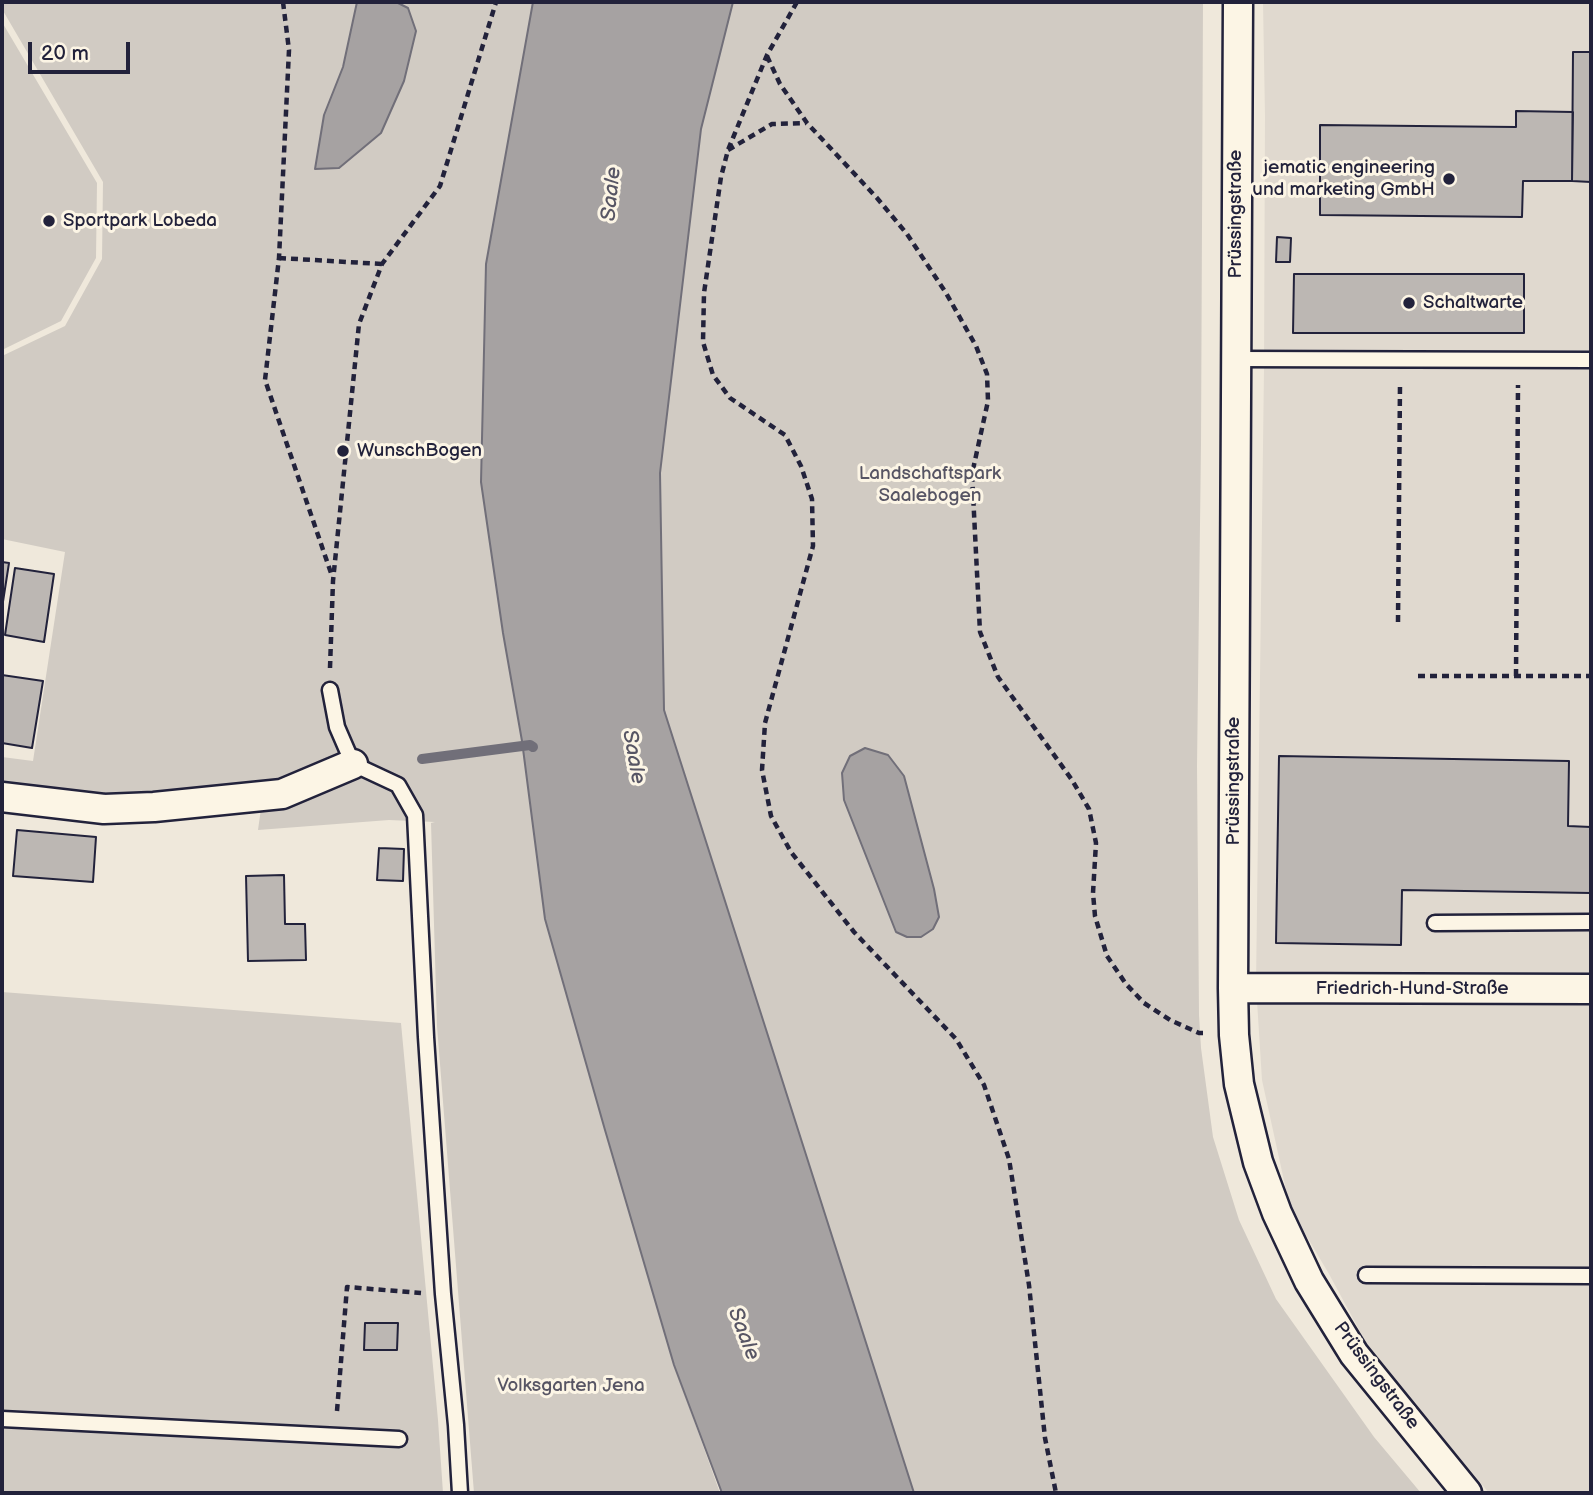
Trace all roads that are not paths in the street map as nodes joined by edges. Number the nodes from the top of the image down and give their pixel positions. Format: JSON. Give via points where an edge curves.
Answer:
{"nodes":[{"id":1,"x":1238,"y":2,"type":"edge"},
{"id":2,"x":1236,"y":359,"type":"junction"},
{"id":3,"x":1591,"y":360,"type":"edge"},
{"id":4,"x":330,"y":690,"type":"road end"},
{"id":5,"x":353,"y":764,"type":"junction"},
{"id":6,"x":2,"y":796,"type":"edge"},
{"id":7,"x":1591,"y":922,"type":"edge"},
{"id":8,"x":1435,"y":923,"type":"dead end"},
{"id":9,"x":1233,"y":988,"type":"junction"},
{"id":10,"x":1591,"y":989,"type":"edge"},
{"id":11,"x":1366,"y":1275,"type":"dead end"},
{"id":12,"x":1591,"y":1276,"type":"edge"},
{"id":13,"x":2,"y":1419,"type":"edge"},
{"id":14,"x":399,"y":1439,"type":"dead end"},
{"id":15,"x":460,"y":1493,"type":"edge"},
{"id":16,"x":1467,"y":1493,"type":"edge"}],
"edges":[{"from":1,"to":2,"type":"street","name":"Prüssingstraße"},
{"from":2,"to":3,"type":"lane"},
{"from":2,"to":9,"type":"street","name":"Prüssingstraße"},
{"from":4,"to":5,"type":"lane","via":[[337,727]]},
{"from":5,"to":6,"type":"street","via":[[282,794],[154,807],[104,809]]},
{"from":5,"to":15,"type":"lane","via":[[398,785],[415,815],[443,1294]]},
{"from":7,"to":8,"type":"lane"},
{"from":9,"to":10,"type":"street","name":"Friedrich-Hund-Straße"},
{"from":9,"to":16,"type":"street","name":"Prüssingstraße","via":[[1239,1084],[1258,1162],[1277,1213],[1309,1281],[1354,1354]]},
{"from":11,"to":12,"type":"lane"},
{"from":13,"to":14,"type":"lane"}]}
